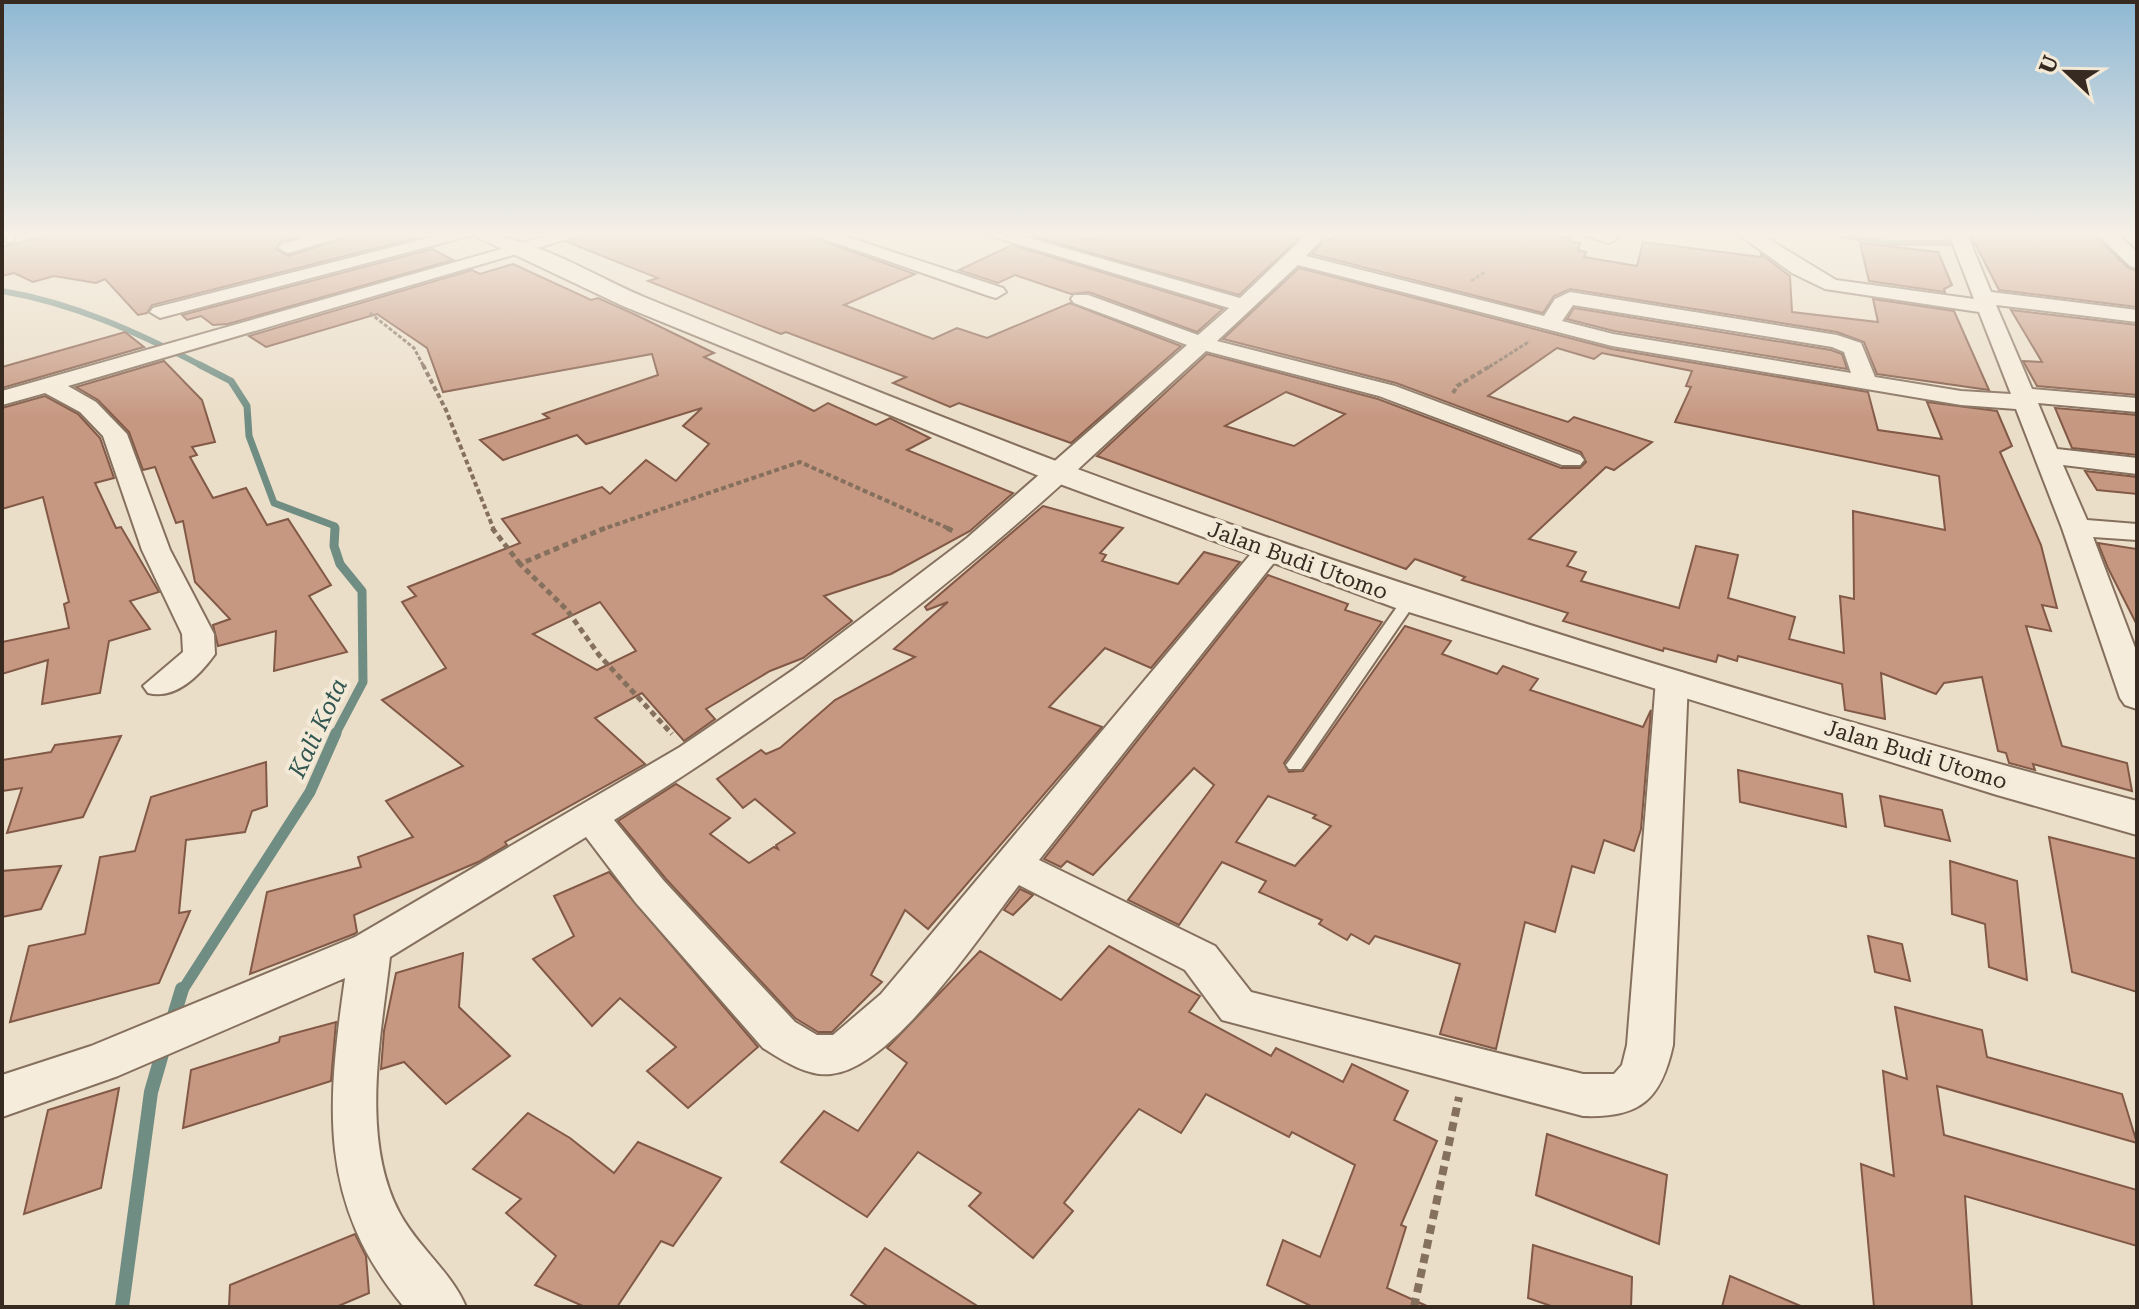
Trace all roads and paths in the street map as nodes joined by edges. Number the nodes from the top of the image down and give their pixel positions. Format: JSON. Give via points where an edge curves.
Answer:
{"nodes":[{"id":1,"x":227,"y":295,"type":"edge"},
{"id":2,"x":364,"y":295,"type":"edge"},
{"id":3,"x":619,"y":295,"type":"edge"},
{"id":4,"x":1207,"y":295,"type":"edge"},
{"id":5,"x":1253,"y":295,"type":"edge"},
{"id":6,"x":1433,"y":295,"type":"edge"},
{"id":7,"x":1923,"y":295,"type":"edge"},
{"id":8,"x":1982,"y":295,"type":"edge"},
{"id":9,"x":350,"y":299,"type":"junction"},
{"id":10,"x":1081,"y":299,"type":"dead end"},
{"id":11,"x":1985,"y":302,"type":"junction"},
{"id":12,"x":1242,"y":305,"type":"junction"},
{"id":13,"x":160,"y":312,"type":"dead end"},
{"id":14,"x":2137,"y":316,"type":"edge"},
{"id":15,"x":1549,"y":326,"type":"junction"},
{"id":16,"x":1201,"y":343,"type":"junction"},
{"id":17,"x":1866,"y":382,"type":"junction"},
{"id":18,"x":48,"y":385,"type":"junction"},
{"id":19,"x":2,"y":398,"type":"edge"},
{"id":20,"x":2023,"y":399,"type":"junction"},
{"id":21,"x":2137,"y":405,"type":"edge"},
{"id":22,"x":1443,"y":411,"type":"junction"},
{"id":23,"x":2047,"y":455,"type":"junction"},
{"id":24,"x":1571,"y":460,"type":"dead end"},
{"id":25,"x":2137,"y":466,"type":"edge"},
{"id":26,"x":1060,"y":473,"type":"junction"},
{"id":27,"x":2076,"y":528,"type":"junction"},
{"id":28,"x":2137,"y":532,"type":"edge"},
{"id":29,"x":977,"y":544,"type":"junction"},
{"id":30,"x":1270,"y":549,"type":"junction"},
{"id":31,"x":520,"y":564,"type":"junction"},
{"id":32,"x":1409,"y":600,"type":"junction"},
{"id":33,"x":2126,"y":636,"type":"edge"},
{"id":34,"x":1672,"y":680,"type":"junction"},
{"id":35,"x":160,"y":686,"type":"dead end"},
{"id":36,"x":2137,"y":698,"type":"edge"},
{"id":37,"x":693,"y":755,"type":"junction"},
{"id":38,"x":1295,"y":765,"type":"dead end"},
{"id":39,"x":590,"y":816,"type":"junction"},
{"id":40,"x":2137,"y":818,"type":"edge"},
{"id":41,"x":1013,"y":865,"type":"junction"},
{"id":42,"x":370,"y":949,"type":"junction"},
{"id":43,"x":1466,"y":1065,"type":"junction"},
{"id":44,"x":2,"y":1096,"type":"edge"},
{"id":45,"x":439,"y":1307,"type":"edge"},
{"id":46,"x":1414,"y":1307,"type":"edge"}],
"edges":[{"from":1,"to":13,"type":"street"},
{"from":2,"to":9,"type":"street"},
{"from":3,"to":26,"type":"street","name":"Jalan Budi Utomo"},
{"from":4,"to":12,"type":"street"},
{"from":5,"to":12,"type":"street"},
{"from":6,"to":15,"type":"street"},
{"from":7,"to":11,"type":"street"},
{"from":8,"to":11,"type":"street"},
{"from":9,"to":18,"type":"street"},
{"from":9,"to":31,"type":"path","via":[[414,348],[446,410],[488,523]]},
{"from":10,"to":16,"type":"street"},
{"from":11,"to":14,"type":"street"},
{"from":11,"to":20,"type":"street"},
{"from":12,"to":16,"type":"street"},
{"from":15,"to":17,"type":"street"},
{"from":15,"to":17,"type":"street","via":[[1570,298],[1845,342],[1853,348]]},
{"from":15,"to":22,"type":"path","via":[[1457,386]]},
{"from":16,"to":22,"type":"street","via":[[1360,383]]},
{"from":16,"to":26,"type":"street"},
{"from":17,"to":20,"type":"street","via":[[1961,398]]},
{"from":18,"to":19,"type":"street"},
{"from":18,"to":35,"type":"street","via":[[88,407],[115,434],[156,550],[198,634],[199,654]]},
{"from":20,"to":21,"type":"street"},
{"from":20,"to":23,"type":"street"},
{"from":22,"to":24,"type":"street"},
{"from":23,"to":25,"type":"street"},
{"from":23,"to":27,"type":"street"},
{"from":26,"to":29,"type":"street"},
{"from":26,"to":30,"type":"street","name":"Jalan Budi Utomo"},
{"from":27,"to":28,"type":"street"},
{"from":27,"to":33,"type":"street"},
{"from":29,"to":31,"type":"path","via":[[800,462],[613,525]]},
{"from":29,"to":37,"type":"street","via":[[805,677]]},
{"from":30,"to":32,"type":"street","name":"Jalan Budi Utomo"},
{"from":30,"to":41,"type":"street"},
{"from":31,"to":37,"type":"path"},
{"from":32,"to":34,"type":"street","name":"Jalan Budi Utomo"},
{"from":32,"to":38,"type":"lane"},
{"from":33,"to":36,"type":"street"},
{"from":34,"to":40,"type":"street","name":"Jalan Budi Utomo"},
{"from":34,"to":43,"type":"street","via":[[1646,1070],[1634,1088],[1613,1097],[1583,1095]]},
{"from":37,"to":39,"type":"street"},
{"from":39,"to":41,"type":"street","via":[[650,892],[779,1035],[823,1058],[852,1048],[897,1007]]},
{"from":39,"to":42,"type":"street"},
{"from":41,"to":43,"type":"street","via":[[1200,958],[1216,971],[1238,1007]]},
{"from":42,"to":44,"type":"street","via":[[102,1062]]},
{"from":42,"to":45,"type":"street","via":[[355,1078],[359,1172],[377,1223],[410,1275]]},
{"from":43,"to":46,"type":"path"}]}
